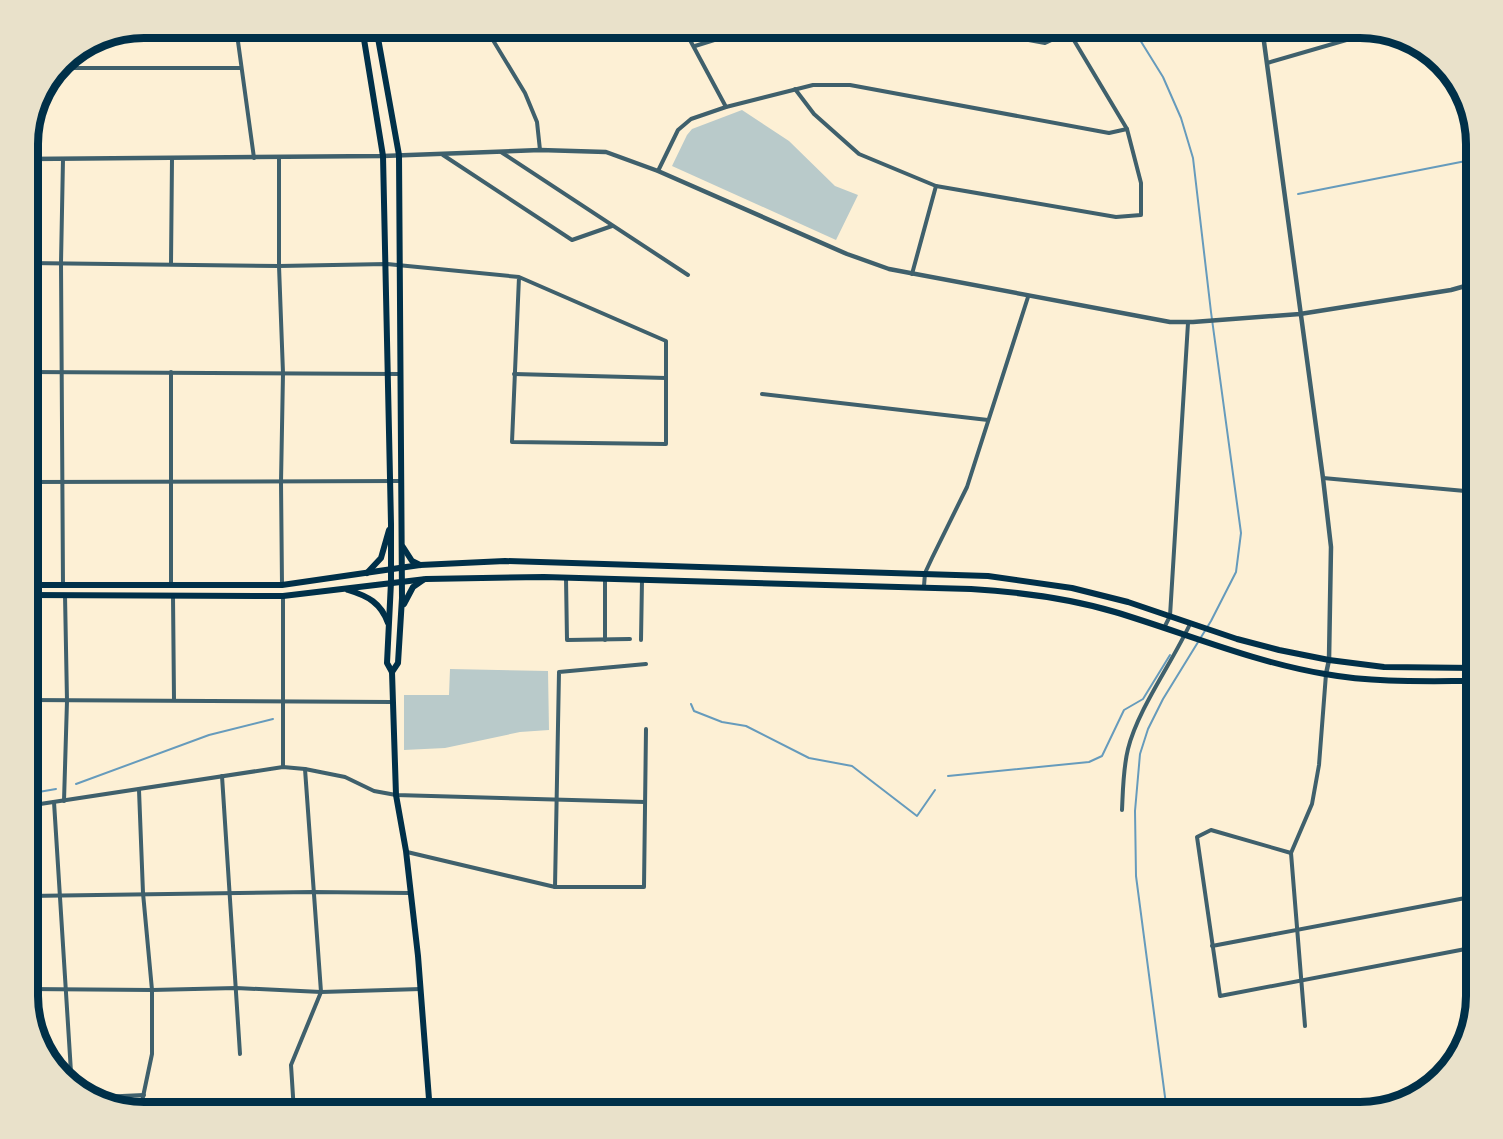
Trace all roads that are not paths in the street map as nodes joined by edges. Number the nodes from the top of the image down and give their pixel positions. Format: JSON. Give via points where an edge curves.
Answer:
{"nodes":[{"id":1,"x":237,"y":38,"type":"edge"},
{"id":2,"x":364,"y":38,"type":"edge"},
{"id":3,"x":378,"y":38,"type":"edge"},
{"id":4,"x":492,"y":38,"type":"edge"},
{"id":5,"x":689,"y":38,"type":"edge"},
{"id":6,"x":720,"y":38,"type":"edge"},
{"id":7,"x":1022,"y":38,"type":"edge"},
{"id":8,"x":1055,"y":38,"type":"edge"},
{"id":9,"x":1073,"y":38,"type":"edge"},
{"id":10,"x":1264,"y":38,"type":"edge"},
{"id":11,"x":1353,"y":38,"type":"edge"},
{"id":12,"x":694,"y":46,"type":"junction"},
{"id":13,"x":1267,"y":63,"type":"junction"},
{"id":14,"x":70,"y":68,"type":"edge"},
{"id":15,"x":240,"y":68,"type":"junction"},
{"id":16,"x":795,"y":89,"type":"junction"},
{"id":17,"x":726,"y":107,"type":"junction"},
{"id":18,"x":1127,"y":129,"type":"junction"},
{"id":19,"x":540,"y":150,"type":"junction"},
{"id":20,"x":500,"y":152,"type":"junction"},
{"id":21,"x":441,"y":153,"type":"junction"},
{"id":22,"x":399,"y":155,"type":"junction"},
{"id":23,"x":383,"y":156,"type":"junction"},
{"id":24,"x":279,"y":157,"type":"junction"},
{"id":25,"x":254,"y":158,"type":"junction"},
{"id":26,"x":38,"y":159,"type":"edge"},
{"id":27,"x":63,"y":159,"type":"junction"},
{"id":28,"x":172,"y":159,"type":"junction"},
{"id":29,"x":658,"y":171,"type":"junction"},
{"id":30,"x":936,"y":186,"type":"junction"},
{"id":31,"x":612,"y":225,"type":"junction"},
{"id":32,"x":38,"y":263,"type":"edge"},
{"id":33,"x":61,"y":263,"type":"junction"},
{"id":34,"x":171,"y":264,"type":"junction"},
{"id":35,"x":387,"y":264,"type":"junction"},
{"id":36,"x":401,"y":265,"type":"junction"},
{"id":37,"x":279,"y":266,"type":"junction"},
{"id":38,"x":912,"y":274,"type":"junction"},
{"id":39,"x":688,"y":275,"type":"dead end"},
{"id":40,"x":519,"y":277,"type":"junction"},
{"id":41,"x":1466,"y":286,"type":"edge"},
{"id":42,"x":1028,"y":297,"type":"junction"},
{"id":43,"x":1300,"y":314,"type":"junction"},
{"id":44,"x":1188,"y":322,"type":"junction"},
{"id":45,"x":38,"y":372,"type":"edge"},
{"id":46,"x":63,"y":372,"type":"junction"},
{"id":47,"x":171,"y":372,"type":"junction"},
{"id":48,"x":283,"y":373,"type":"junction"},
{"id":49,"x":388,"y":374,"type":"junction"},
{"id":50,"x":401,"y":374,"type":"junction"},
{"id":51,"x":514,"y":374,"type":"junction"},
{"id":52,"x":666,"y":378,"type":"junction"},
{"id":53,"x":762,"y":394,"type":"dead end"},
{"id":54,"x":988,"y":420,"type":"junction"},
{"id":55,"x":1323,"y":478,"type":"junction"},
{"id":56,"x":172,"y":481,"type":"junction"},
{"id":57,"x":402,"y":481,"type":"junction"},
{"id":58,"x":38,"y":482,"type":"edge"},
{"id":59,"x":63,"y":482,"type":"junction"},
{"id":60,"x":281,"y":482,"type":"junction"},
{"id":61,"x":389,"y":482,"type":"junction"},
{"id":62,"x":1466,"y":491,"type":"edge"},
{"id":63,"x":391,"y":524,"type":"junction"},
{"id":64,"x":402,"y":545,"type":"junction"},
{"id":65,"x":420,"y":565,"type":"junction"},
{"id":66,"x":402,"y":567,"type":"junction"},
{"id":67,"x":391,"y":569,"type":"junction"},
{"id":68,"x":925,"y":573,"type":"junction"},
{"id":69,"x":366,"y":574,"type":"junction"},
{"id":70,"x":566,"y":577,"type":"junction"},
{"id":71,"x":605,"y":578,"type":"junction"},
{"id":72,"x":426,"y":579,"type":"junction"},
{"id":73,"x":642,"y":579,"type":"junction"},
{"id":74,"x":402,"y":581,"type":"junction"},
{"id":75,"x":392,"y":582,"type":"junction"},
{"id":76,"x":38,"y":585,"type":"edge"},
{"id":77,"x":63,"y":585,"type":"junction"},
{"id":78,"x":171,"y":585,"type":"junction"},
{"id":79,"x":282,"y":585,"type":"junction"},
{"id":80,"x":924,"y":586,"type":"junction"},
{"id":81,"x":344,"y":589,"type":"junction"},
{"id":82,"x":65,"y":594,"type":"junction"},
{"id":83,"x":38,"y":595,"type":"edge"},
{"id":84,"x":173,"y":596,"type":"junction"},
{"id":85,"x":283,"y":596,"type":"junction"},
{"id":86,"x":402,"y":610,"type":"junction"},
{"id":87,"x":1170,"y":616,"type":"junction"},
{"id":88,"x":1191,"y":623,"type":"junction"},
{"id":89,"x":389,"y":626,"type":"junction"},
{"id":90,"x":1164,"y":628,"type":"junction"},
{"id":91,"x":1185,"y":635,"type":"junction"},
{"id":92,"x":630,"y":639,"type":"dead end"},
{"id":93,"x":605,"y":640,"type":"junction"},
{"id":94,"x":641,"y":640,"type":"dead end"},
{"id":95,"x":1329,"y":660,"type":"junction"},
{"id":96,"x":646,"y":664,"type":"dead end"},
{"id":97,"x":1466,"y":668,"type":"edge"},
{"id":98,"x":392,"y":672,"type":"junction"},
{"id":99,"x":1326,"y":674,"type":"junction"},
{"id":100,"x":1466,"y":681,"type":"edge"},
{"id":101,"x":38,"y":700,"type":"edge"},
{"id":102,"x":174,"y":700,"type":"junction"},
{"id":103,"x":282,"y":700,"type":"junction"},
{"id":104,"x":67,"y":701,"type":"junction"},
{"id":105,"x":392,"y":702,"type":"junction"},
{"id":106,"x":646,"y":729,"type":"dead end"},
{"id":107,"x":283,"y":767,"type":"junction"},
{"id":108,"x":305,"y":769,"type":"junction"},
{"id":109,"x":222,"y":776,"type":"junction"},
{"id":110,"x":139,"y":790,"type":"junction"},
{"id":111,"x":396,"y":795,"type":"junction"},
{"id":112,"x":556,"y":799,"type":"junction"},
{"id":113,"x":64,"y":801,"type":"junction"},
{"id":114,"x":54,"y":802,"type":"junction"},
{"id":115,"x":645,"y":802,"type":"junction"},
{"id":116,"x":38,"y":804,"type":"edge"},
{"id":117,"x":1122,"y":810,"type":"dead end"},
{"id":118,"x":406,"y":851,"type":"junction"},
{"id":119,"x":1292,"y":854,"type":"junction"},
{"id":120,"x":555,"y":887,"type":"junction"},
{"id":121,"x":229,"y":892,"type":"junction"},
{"id":122,"x":313,"y":892,"type":"junction"},
{"id":123,"x":143,"y":893,"type":"junction"},
{"id":124,"x":411,"y":894,"type":"junction"},
{"id":125,"x":38,"y":896,"type":"edge"},
{"id":126,"x":60,"y":896,"type":"junction"},
{"id":127,"x":1466,"y":898,"type":"edge"},
{"id":128,"x":1298,"y":929,"type":"junction"},
{"id":129,"x":1212,"y":946,"type":"junction"},
{"id":130,"x":1466,"y":949,"type":"edge"},
{"id":131,"x":1303,"y":981,"type":"junction"},
{"id":132,"x":67,"y":988,"type":"junction"},
{"id":133,"x":236,"y":988,"type":"junction"},
{"id":134,"x":38,"y":989,"type":"edge"},
{"id":135,"x":421,"y":989,"type":"junction"},
{"id":136,"x":152,"y":990,"type":"junction"},
{"id":137,"x":321,"y":992,"type":"junction"},
{"id":138,"x":1305,"y":1026,"type":"dead end"},
{"id":139,"x":240,"y":1054,"type":"dead end"},
{"id":140,"x":71,"y":1072,"type":"edge"},
{"id":141,"x":144,"y":1095,"type":"junction"},
{"id":142,"x":112,"y":1096,"type":"edge"},
{"id":143,"x":142,"y":1102,"type":"edge"},
{"id":144,"x":293,"y":1102,"type":"edge"},
{"id":145,"x":429,"y":1102,"type":"edge"}],
"edges":[{"from":1,"to":15,"type":"street"},
{"from":2,"to":23,"type":"main road"},
{"from":3,"to":22,"type":"main road"},
{"from":4,"to":19,"type":"street","via":[[525,93],[537,122]]},
{"from":5,"to":12,"type":"street"},
{"from":6,"to":12,"type":"street"},
{"from":7,"to":8,"type":"street","via":[[1045,42]]},
{"from":9,"to":18,"type":"street"},
{"from":10,"to":13,"type":"street"},
{"from":11,"to":13,"type":"street"},
{"from":12,"to":17,"type":"street"},
{"from":13,"to":43,"type":"street"},
{"from":14,"to":15,"type":"street"},
{"from":15,"to":25,"type":"street"},
{"from":16,"to":17,"type":"street"},
{"from":16,"to":18,"type":"street","via":[[850,85],[1109,133]]},
{"from":16,"to":30,"type":"street","via":[[814,114],[859,154]]},
{"from":17,"to":29,"type":"street","via":[[691,119],[678,130]]},
{"from":18,"to":30,"type":"street","via":[[1141,183],[1141,214],[1116,217]]},
{"from":19,"to":20,"type":"street"},
{"from":19,"to":29,"type":"street","via":[[606,152]]},
{"from":20,"to":21,"type":"street"},
{"from":20,"to":31,"type":"street"},
{"from":21,"to":22,"type":"street"},
{"from":21,"to":31,"type":"street","via":[[572,240]]},
{"from":22,"to":23,"type":"street"},
{"from":22,"to":36,"type":"main road"},
{"from":23,"to":24,"type":"street"},
{"from":23,"to":35,"type":"main road"},
{"from":24,"to":25,"type":"street"},
{"from":24,"to":37,"type":"street"},
{"from":25,"to":28,"type":"street"},
{"from":26,"to":27,"type":"street"},
{"from":27,"to":28,"type":"street"},
{"from":27,"to":33,"type":"street"},
{"from":28,"to":34,"type":"street"},
{"from":29,"to":38,"type":"street","via":[[847,254]]},
{"from":30,"to":38,"type":"street"},
{"from":31,"to":39,"type":"street"},
{"from":32,"to":33,"type":"street"},
{"from":33,"to":34,"type":"street"},
{"from":33,"to":46,"type":"street"},
{"from":34,"to":37,"type":"street"},
{"from":35,"to":36,"type":"street"},
{"from":35,"to":37,"type":"street"},
{"from":35,"to":49,"type":"main road"},
{"from":36,"to":40,"type":"street"},
{"from":36,"to":50,"type":"main road"},
{"from":37,"to":48,"type":"street"},
{"from":38,"to":42,"type":"street"},
{"from":40,"to":51,"type":"street"},
{"from":40,"to":52,"type":"street","via":[[666,341]]},
{"from":41,"to":43,"type":"street"},
{"from":42,"to":44,"type":"street","via":[[1155,320]]},
{"from":42,"to":54,"type":"street"},
{"from":43,"to":44,"type":"street"},
{"from":43,"to":55,"type":"street"},
{"from":44,"to":87,"type":"street"},
{"from":45,"to":46,"type":"street"},
{"from":46,"to":47,"type":"street"},
{"from":46,"to":59,"type":"street"},
{"from":47,"to":48,"type":"street"},
{"from":47,"to":56,"type":"street"},
{"from":48,"to":49,"type":"street"},
{"from":48,"to":60,"type":"street"},
{"from":49,"to":50,"type":"street"},
{"from":49,"to":61,"type":"main road"},
{"from":50,"to":57,"type":"main road"},
{"from":51,"to":52,"type":"street"},
{"from":51,"to":52,"type":"street","via":[[512,442],[666,444]]},
{"from":53,"to":54,"type":"street"},
{"from":54,"to":68,"type":"street","via":[[967,487]]},
{"from":55,"to":62,"type":"street"},
{"from":55,"to":95,"type":"street","via":[[1331,547]]},
{"from":56,"to":59,"type":"street"},
{"from":56,"to":60,"type":"street"},
{"from":56,"to":78,"type":"street"},
{"from":57,"to":61,"type":"street"},
{"from":57,"to":64,"type":"main road"},
{"from":58,"to":59,"type":"street"},
{"from":59,"to":77,"type":"street"},
{"from":60,"to":61,"type":"street"},
{"from":60,"to":79,"type":"street"},
{"from":61,"to":63,"type":"main road"},
{"from":63,"to":67,"type":"main road"},
{"from":63,"to":69,"type":"main road","via":[[381,558]]},
{"from":64,"to":65,"type":"main road","via":[[412,561]]},
{"from":64,"to":66,"type":"main road"},
{"from":65,"to":66,"type":"main road"},
{"from":65,"to":68,"type":"main road","via":[[505,561]]},
{"from":66,"to":67,"type":"main road"},
{"from":66,"to":74,"type":"main road"},
{"from":67,"to":69,"type":"main road"},
{"from":67,"to":75,"type":"main road"},
{"from":68,"to":80,"type":"street"},
{"from":68,"to":87,"type":"main road","via":[[988,576],[1072,588]]},
{"from":69,"to":79,"type":"main road"},
{"from":70,"to":71,"type":"main road"},
{"from":70,"to":72,"type":"main road"},
{"from":70,"to":93,"type":"street","via":[[567,640]]},
{"from":71,"to":73,"type":"main road"},
{"from":71,"to":93,"type":"street"},
{"from":72,"to":74,"type":"main road"},
{"from":72,"to":86,"type":"main road","via":[[413,587]]},
{"from":73,"to":80,"type":"main road"},
{"from":73,"to":94,"type":"street"},
{"from":74,"to":75,"type":"main road"},
{"from":74,"to":86,"type":"main road"},
{"from":75,"to":81,"type":"main road"},
{"from":75,"to":89,"type":"main road"},
{"from":76,"to":77,"type":"main road"},
{"from":77,"to":78,"type":"main road"},
{"from":78,"to":79,"type":"main road"},
{"from":80,"to":90,"type":"main road","via":[[1011,591],[1065,599]]},
{"from":81,"to":85,"type":"main road"},
{"from":81,"to":89,"type":"main road","via":[[376,602]]},
{"from":82,"to":83,"type":"main road"},
{"from":82,"to":84,"type":"main road"},
{"from":82,"to":104,"type":"street"},
{"from":84,"to":85,"type":"main road"},
{"from":84,"to":102,"type":"street"},
{"from":85,"to":103,"type":"street"},
{"from":86,"to":98,"type":"main road","via":[[398,663]]},
{"from":87,"to":88,"type":"main road"},
{"from":87,"to":90,"type":"street"},
{"from":88,"to":91,"type":"street"},
{"from":88,"to":95,"type":"main road","via":[[1278,650]]},
{"from":89,"to":98,"type":"main road","via":[[387,663]]},
{"from":90,"to":91,"type":"main road"},
{"from":91,"to":99,"type":"main road","via":[[1249,656]]},
{"from":91,"to":117,"type":"street","via":[[1139,720],[1128,749]]},
{"from":92,"to":93,"type":"street"},
{"from":95,"to":97,"type":"main road","via":[[1384,667]]},
{"from":95,"to":99,"type":"street"},
{"from":96,"to":112,"type":"street","via":[[559,672]]},
{"from":98,"to":105,"type":"main road"},
{"from":99,"to":100,"type":"main road","via":[[1401,681]]},
{"from":99,"to":119,"type":"street","via":[[1312,804]]},
{"from":101,"to":104,"type":"street"},
{"from":102,"to":103,"type":"street"},
{"from":102,"to":104,"type":"street"},
{"from":103,"to":105,"type":"street"},
{"from":103,"to":107,"type":"street"},
{"from":104,"to":113,"type":"street"},
{"from":105,"to":111,"type":"main road"},
{"from":106,"to":115,"type":"street"},
{"from":107,"to":108,"type":"street"},
{"from":107,"to":109,"type":"street"},
{"from":108,"to":111,"type":"street","via":[[345,777],[374,791]]},
{"from":108,"to":122,"type":"street"},
{"from":109,"to":110,"type":"street"},
{"from":109,"to":121,"type":"street"},
{"from":110,"to":113,"type":"street"},
{"from":110,"to":123,"type":"street"},
{"from":111,"to":112,"type":"street"},
{"from":111,"to":118,"type":"main road"},
{"from":112,"to":115,"type":"street"},
{"from":112,"to":120,"type":"street"},
{"from":113,"to":114,"type":"street"},
{"from":114,"to":116,"type":"street"},
{"from":114,"to":126,"type":"street"},
{"from":115,"to":120,"type":"street","via":[[644,887]]},
{"from":118,"to":120,"type":"street"},
{"from":118,"to":124,"type":"main road"},
{"from":119,"to":128,"type":"street"},
{"from":119,"to":129,"type":"street","via":[[1211,830],[1197,837]]},
{"from":121,"to":122,"type":"street"},
{"from":121,"to":123,"type":"street"},
{"from":121,"to":133,"type":"street"},
{"from":122,"to":124,"type":"street"},
{"from":122,"to":137,"type":"street"},
{"from":123,"to":126,"type":"street"},
{"from":123,"to":136,"type":"street"},
{"from":124,"to":135,"type":"main road"},
{"from":125,"to":126,"type":"street"},
{"from":126,"to":132,"type":"street"},
{"from":127,"to":128,"type":"street"},
{"from":128,"to":129,"type":"street"},
{"from":128,"to":131,"type":"street"},
{"from":129,"to":131,"type":"street","via":[[1220,996]]},
{"from":130,"to":131,"type":"street"},
{"from":131,"to":138,"type":"street"},
{"from":132,"to":134,"type":"street"},
{"from":132,"to":136,"type":"street"},
{"from":132,"to":140,"type":"street"},
{"from":133,"to":136,"type":"street"},
{"from":133,"to":137,"type":"street"},
{"from":133,"to":139,"type":"street"},
{"from":135,"to":137,"type":"street"},
{"from":135,"to":145,"type":"main road"},
{"from":136,"to":141,"type":"street","via":[[152,1054]]},
{"from":137,"to":144,"type":"street","via":[[291,1065]]},
{"from":141,"to":142,"type":"street"},
{"from":141,"to":143,"type":"street"}]}
